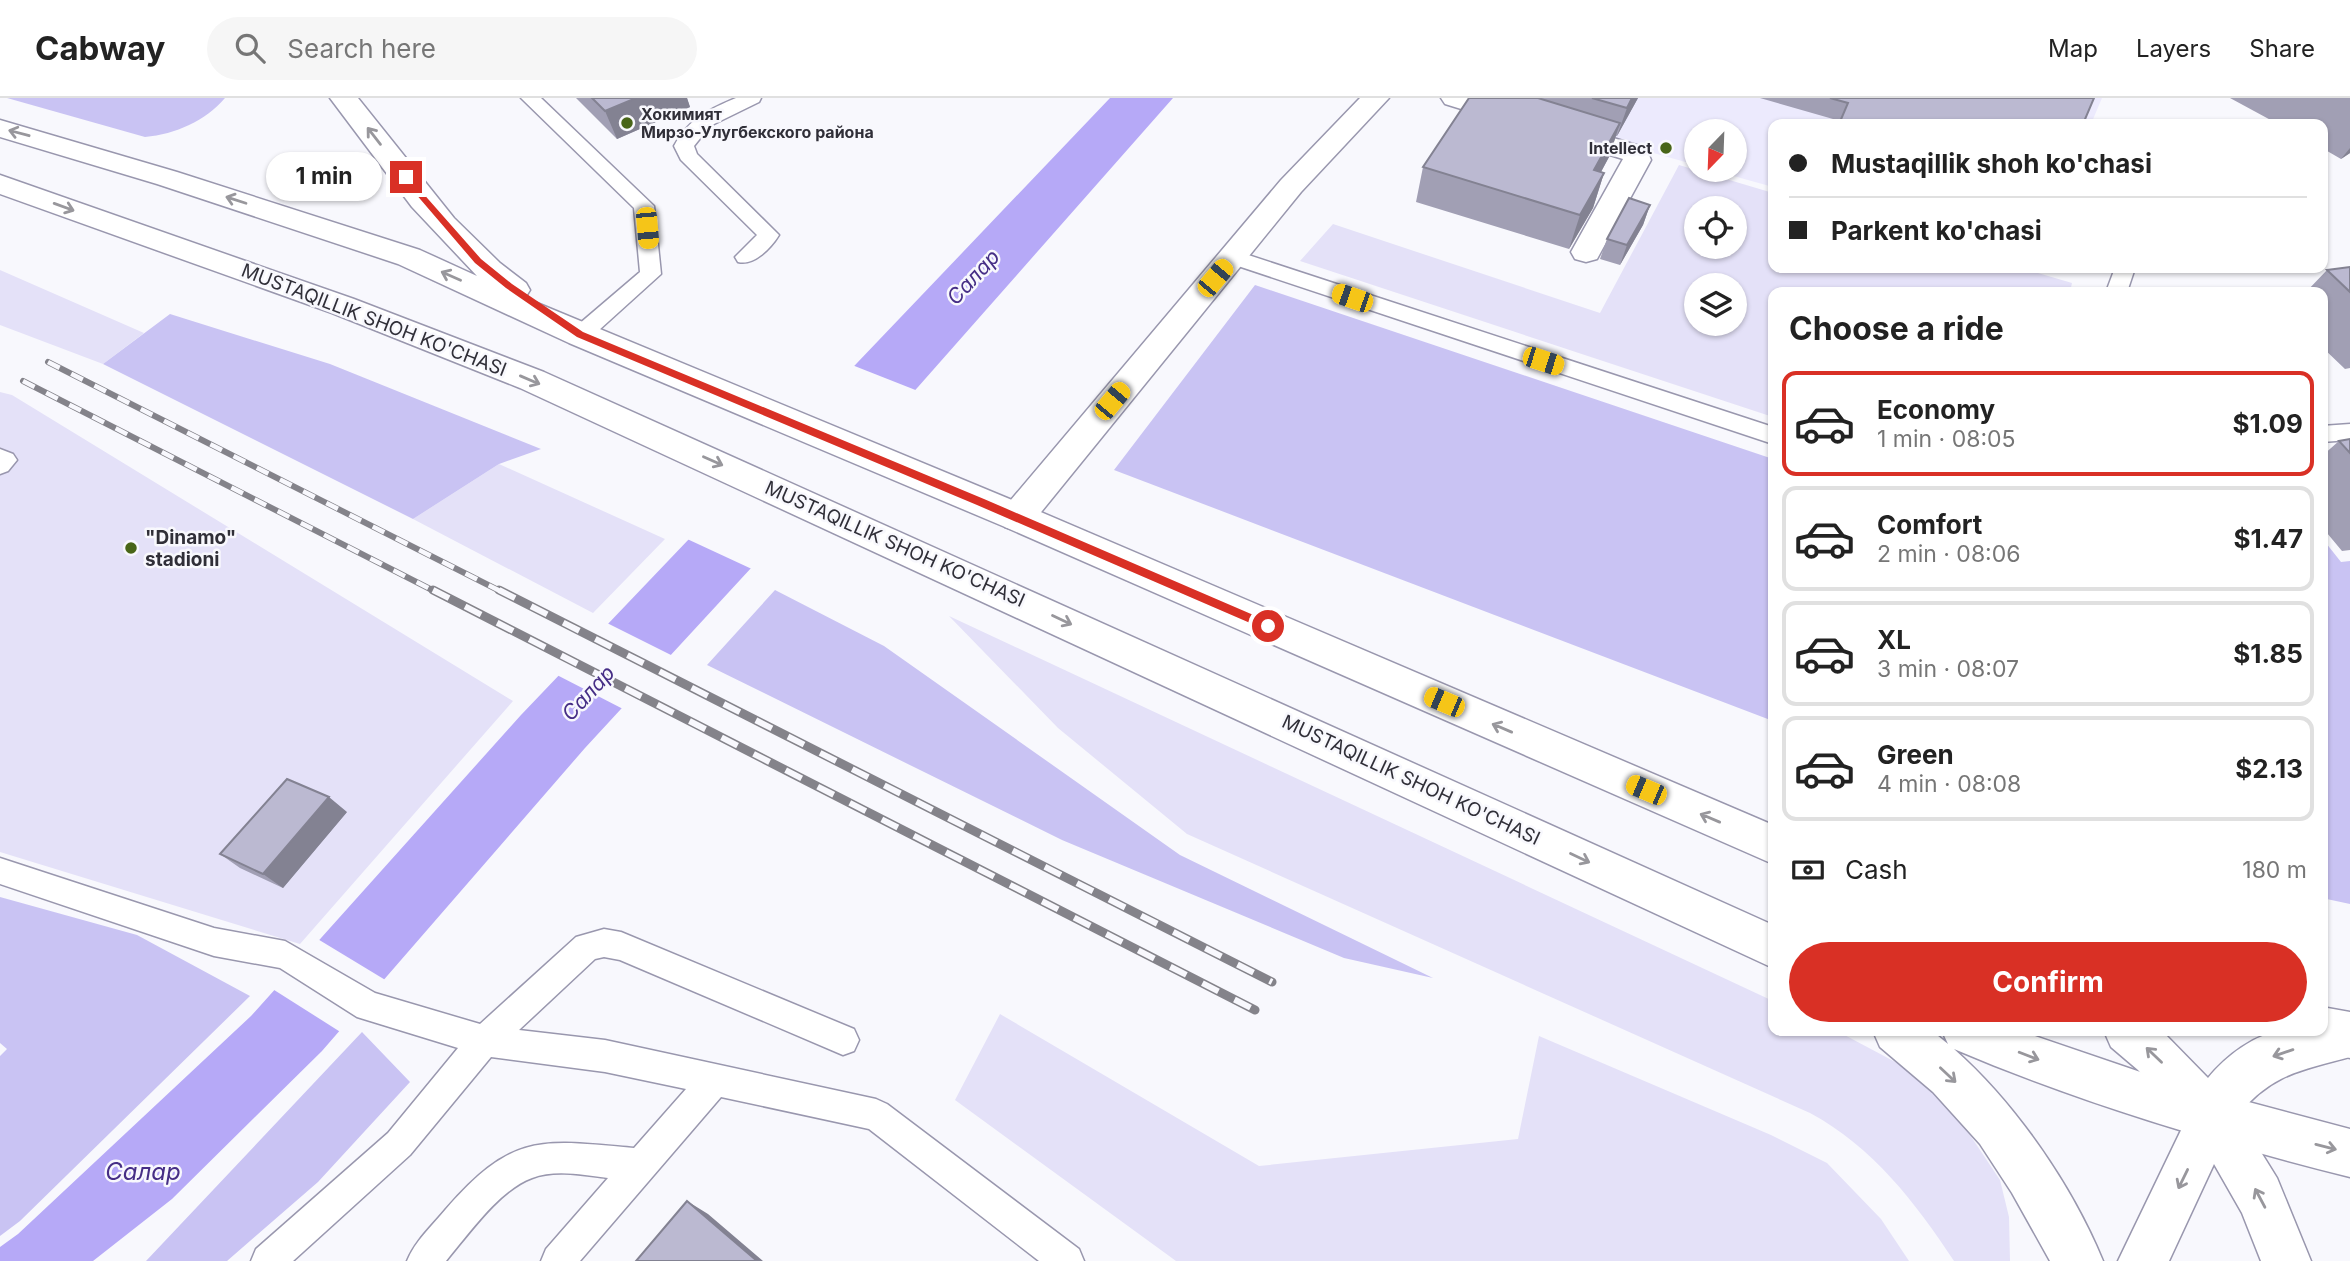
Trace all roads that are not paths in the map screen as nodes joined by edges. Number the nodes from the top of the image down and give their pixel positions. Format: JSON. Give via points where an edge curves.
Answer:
{"nodes":[{"id":1,"x":344,"y":98,"type":"edge"},
{"id":2,"x":530,"y":98,"type":"edge"},
{"id":3,"x":752,"y":98,"type":"edge"},
{"id":4,"x":1375,"y":98,"type":"edge"},
{"id":5,"x":1455,"y":98,"type":"edge"},
{"id":6,"x":0,"y":128,"type":"edge"},
{"id":7,"x":0,"y":184,"type":"edge"},
{"id":8,"x":644,"y":206,"type":"joint"},
{"id":9,"x":1586,"y":252,"type":"dead end"},
{"id":10,"x":745,"y":257,"type":"dead end"},
{"id":11,"x":1233,"y":257,"type":"junction"},
{"id":12,"x":580,"y":335,"type":"junction"},
{"id":13,"x":2350,"y":432,"type":"edge"},
{"id":14,"x":1768,"y":434,"type":"edge"},
{"id":15,"x":2328,"y":434,"type":"edge"},
{"id":16,"x":0,"y":458,"type":"edge"},
{"id":17,"x":0,"y":465,"type":"edge"},
{"id":18,"x":1017,"y":517,"type":"junction"},
{"id":19,"x":1768,"y":843,"type":"edge"},
{"id":20,"x":0,"y":871,"type":"edge"},
{"id":21,"x":1768,"y":945,"type":"edge"},
{"id":22,"x":2340,"y":1033,"type":"edge"},
{"id":23,"x":1902,"y":1036,"type":"edge"},
{"id":24,"x":1979,"y":1036,"type":"edge"},
{"id":25,"x":2132,"y":1036,"type":"edge"},
{"id":26,"x":843,"y":1040,"type":"dead end"},
{"id":27,"x":484,"y":1041,"type":"junction"},
{"id":28,"x":716,"y":1079,"type":"junction"},
{"id":29,"x":2213,"y":1118,"type":"junction"},
{"id":30,"x":2350,"y":1153,"type":"edge"},
{"id":31,"x":641,"y":1165,"type":"junction"},
{"id":32,"x":268,"y":1261,"type":"edge"},
{"id":33,"x":424,"y":1261,"type":"edge"},
{"id":34,"x":558,"y":1261,"type":"edge"},
{"id":35,"x":1067,"y":1261,"type":"edge"},
{"id":36,"x":2078,"y":1261,"type":"edge"},
{"id":37,"x":2143,"y":1261,"type":"edge"},
{"id":38,"x":2286,"y":1261,"type":"edge"}],
"edges":[{"from":12,"to":1,"type":"main road","one_way":true,"via":[[478,261]]},
{"from":2,"to":8,"type":"lane"},
{"from":3,"to":10,"type":"lane","via":[[706,119],[687,135],[684,146],[688,156],[769,235]]},
{"from":4,"to":11,"type":"main road","via":[[1291,186]]},
{"from":5,"to":9,"type":"main road","via":[[1636,154],[1637,160]]},
{"from":12,"to":6,"type":"main road","one_way":true,"via":[[409,257]]},
{"from":7,"to":21,"type":"main road","name":"MUSTAQILLIK SHOH KO'CHASI","one_way":true,"via":[[343,306],[532,380]]},
{"from":8,"to":12,"type":"lane","via":[[651,274]]},
{"from":11,"to":14,"type":"lane"},
{"from":11,"to":18,"type":"main road"},
{"from":12,"to":18,"type":"main road"},
{"from":13,"to":15,"type":"lane"},
{"from":16,"to":17,"type":"lane","via":[[5,460]]},
{"from":19,"to":18,"type":"main road","one_way":true},
{"from":20,"to":27,"type":"lane","via":[[214,942],[285,955],[368,1006]]},
{"from":22,"to":29,"type":"main road","one_way":true,"via":[[2256,1063],[2231,1085]]},
{"from":23,"to":36,"type":"main road","one_way":true,"via":[[1945,1072],[1996,1127]]},
{"from":24,"to":29,"type":"main road","one_way":true},
{"from":29,"to":25,"type":"main road","one_way":true},
{"from":26,"to":27,"type":"lane","via":[[621,946],[604,943],[587,947]]},
{"from":27,"to":28,"type":"lane","via":[[606,1056]]},
{"from":27,"to":32,"type":"lane","via":[[399,1144]]},
{"from":28,"to":31,"type":"lane"},
{"from":28,"to":35,"type":"lane","via":[[876,1115]]},
{"from":29,"to":30,"type":"main road","one_way":true},
{"from":29,"to":37,"type":"main road","one_way":true},
{"from":38,"to":29,"type":"main road","one_way":true,"via":[[2263,1202]]},
{"from":31,"to":33,"type":"lane","via":[[548,1157],[514,1168],[492,1185]]},
{"from":31,"to":34,"type":"lane"}]}
